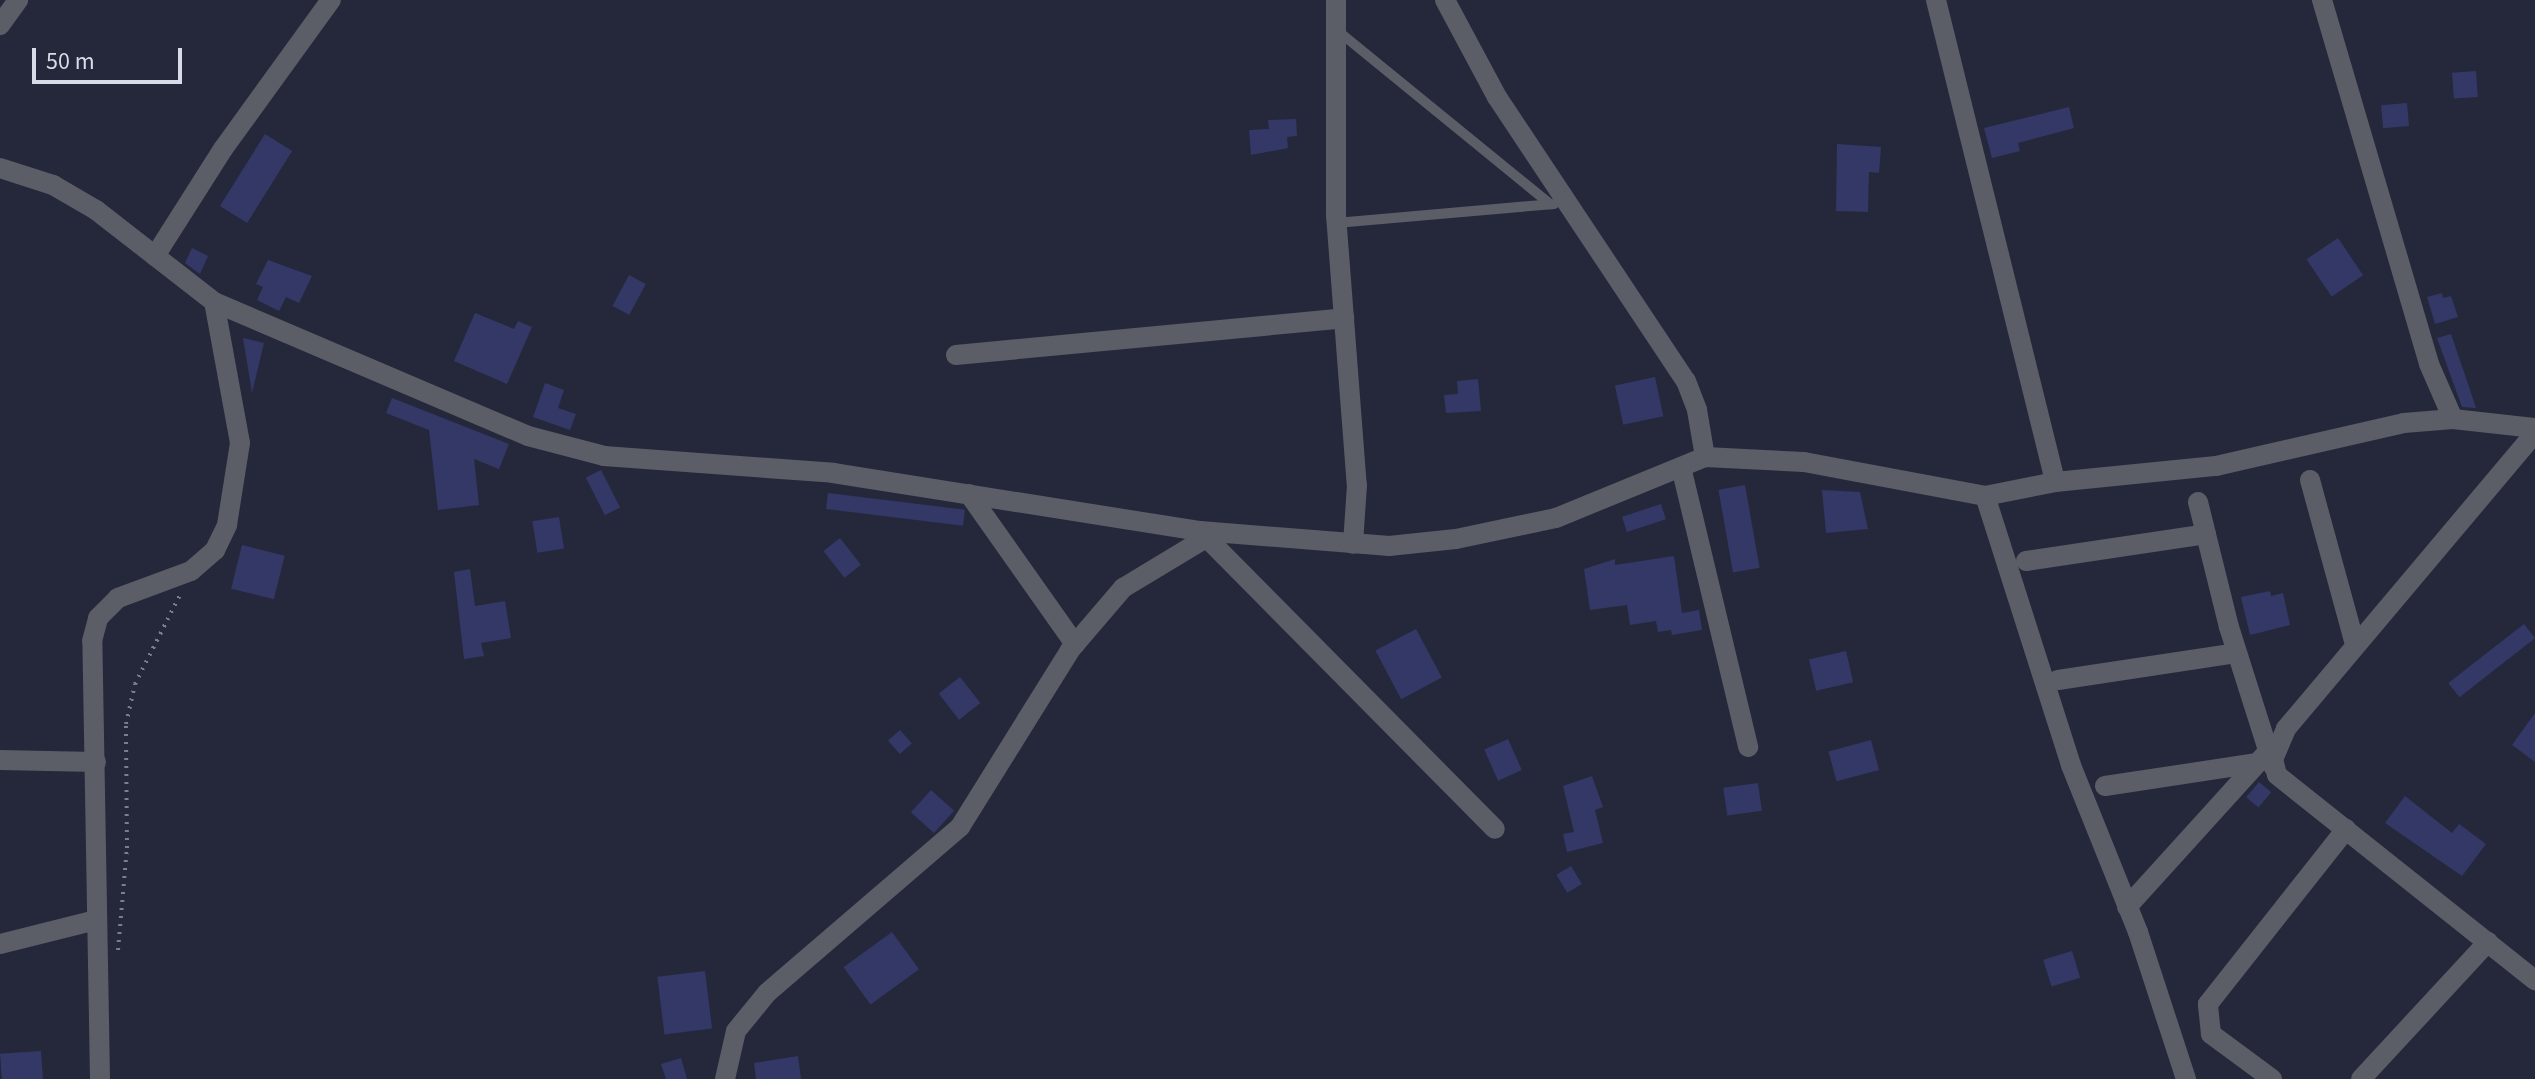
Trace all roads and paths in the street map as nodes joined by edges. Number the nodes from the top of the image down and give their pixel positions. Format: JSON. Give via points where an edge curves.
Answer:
{"nodes":[{"id":1,"x":18,"y":0,"type":"edge"},
{"id":2,"x":331,"y":0,"type":"edge"},
{"id":3,"x":1336,"y":0,"type":"edge"},
{"id":4,"x":1445,"y":0,"type":"edge"},
{"id":5,"x":1936,"y":0,"type":"edge"},
{"id":6,"x":2322,"y":0,"type":"edge"},
{"id":7,"x":0,"y":25,"type":"edge"},
{"id":8,"x":1338,"y":31,"type":"junction"},
{"id":9,"x":0,"y":168,"type":"edge"},
{"id":10,"x":1558,"y":204,"type":"junction"},
{"id":11,"x":1336,"y":223,"type":"junction"},
{"id":12,"x":155,"y":256,"type":"junction"},
{"id":13,"x":214,"y":302,"type":"junction"},
{"id":14,"x":1344,"y":318,"type":"junction"},
{"id":15,"x":956,"y":355,"type":"dead end"},
{"id":16,"x":2453,"y":419,"type":"junction"},
{"id":17,"x":2535,"y":431,"type":"edge"},
{"id":18,"x":1705,"y":457,"type":"junction"},
{"id":19,"x":1681,"y":467,"type":"junction"},
{"id":20,"x":2310,"y":480,"type":"dead end"},
{"id":21,"x":2055,"y":482,"type":"junction"},
{"id":22,"x":969,"y":494,"type":"junction"},
{"id":23,"x":1985,"y":496,"type":"junction"},
{"id":24,"x":2198,"y":502,"type":"dead end"},
{"id":25,"x":1203,"y":534,"type":"junction"},
{"id":26,"x":2206,"y":534,"type":"junction"},
{"id":27,"x":1353,"y":544,"type":"junction"},
{"id":28,"x":2026,"y":561,"type":"dead end"},
{"id":29,"x":191,"y":571,"type":"junction"},
{"id":30,"x":1075,"y":644,"type":"junction"},
{"id":31,"x":2355,"y":645,"type":"junction"},
{"id":32,"x":2236,"y":653,"type":"junction"},
{"id":33,"x":2058,"y":680,"type":"dead end"},
{"id":34,"x":1748,"y":747,"type":"dead end"},
{"id":35,"x":2269,"y":757,"type":"junction"},
{"id":36,"x":0,"y":760,"type":"edge"},
{"id":37,"x":96,"y":762,"type":"junction"},
{"id":38,"x":2105,"y":786,"type":"dead end"},
{"id":39,"x":1495,"y":829,"type":"dead end"},
{"id":40,"x":2346,"y":829,"type":"junction"},
{"id":41,"x":2127,"y":907,"type":"junction"},
{"id":42,"x":96,"y":920,"type":"junction"},
{"id":43,"x":2488,"y":942,"type":"junction"},
{"id":44,"x":0,"y":944,"type":"edge"},
{"id":45,"x":117,"y":958,"type":"dead end"},
{"id":46,"x":2535,"y":980,"type":"edge"},
{"id":47,"x":100,"y":1079,"type":"edge"},
{"id":48,"x":725,"y":1079,"type":"edge"},
{"id":49,"x":2186,"y":1079,"type":"edge"},
{"id":50,"x":2272,"y":1079,"type":"edge"},
{"id":51,"x":2361,"y":1079,"type":"edge"}],
"edges":[{"from":1,"to":7,"type":"street"},
{"from":2,"to":12,"type":"street","via":[[223,149]]},
{"from":3,"to":8,"type":"street"},
{"from":4,"to":10,"type":"street"},
{"from":5,"to":21,"type":"street"},
{"from":6,"to":16,"type":"street","via":[[2429,364]]},
{"from":8,"to":10,"type":"lane"},
{"from":8,"to":11,"type":"street"},
{"from":9,"to":12,"type":"street","via":[[53,185],[96,210]]},
{"from":10,"to":11,"type":"lane"},
{"from":10,"to":18,"type":"street","via":[[1686,381]]},
{"from":11,"to":14,"type":"street"},
{"from":12,"to":13,"type":"street"},
{"from":13,"to":22,"type":"street","via":[[528,436],[568,448],[604,456],[833,473]]},
{"from":13,"to":29,"type":"street","via":[[240,443],[238,479],[215,550]]},
{"from":14,"to":15,"type":"street"},
{"from":14,"to":27,"type":"street","via":[[1357,485]]},
{"from":16,"to":17,"type":"street"},
{"from":16,"to":21,"type":"street","via":[[2381,427],[2216,466]]},
{"from":17,"to":31,"type":"street"},
{"from":18,"to":19,"type":"street"},
{"from":18,"to":23,"type":"street","via":[[1804,462]]},
{"from":19,"to":27,"type":"street","via":[[1556,518],[1456,539]]},
{"from":19,"to":34,"type":"street"},
{"from":20,"to":31,"type":"street"},
{"from":21,"to":23,"type":"street"},
{"from":22,"to":25,"type":"street"},
{"from":22,"to":30,"type":"street"},
{"from":23,"to":41,"type":"street","via":[[2071,765]]},
{"from":24,"to":26,"type":"street"},
{"from":25,"to":27,"type":"street"},
{"from":25,"to":30,"type":"street","via":[[1123,588]]},
{"from":25,"to":39,"type":"street"},
{"from":26,"to":28,"type":"street"},
{"from":26,"to":32,"type":"street"},
{"from":29,"to":37,"type":"street","via":[[118,598],[98,618],[92,641]]},
{"from":29,"to":45,"type":"path","via":[[135,684],[126,724],[127,848]]},
{"from":30,"to":48,"type":"street","via":[[960,827],[767,993],[736,1031]]},
{"from":31,"to":35,"type":"street"},
{"from":32,"to":33,"type":"street"},
{"from":32,"to":35,"type":"street"},
{"from":35,"to":38,"type":"street"},
{"from":35,"to":40,"type":"street"},
{"from":35,"to":41,"type":"street"},
{"from":36,"to":37,"type":"street"},
{"from":37,"to":42,"type":"street"},
{"from":40,"to":43,"type":"street"},
{"from":40,"to":50,"type":"street","via":[[2208,1004],[2211,1034]]},
{"from":41,"to":49,"type":"street"},
{"from":42,"to":44,"type":"street"},
{"from":42,"to":47,"type":"street"},
{"from":43,"to":46,"type":"street"},
{"from":43,"to":51,"type":"street"}]}
